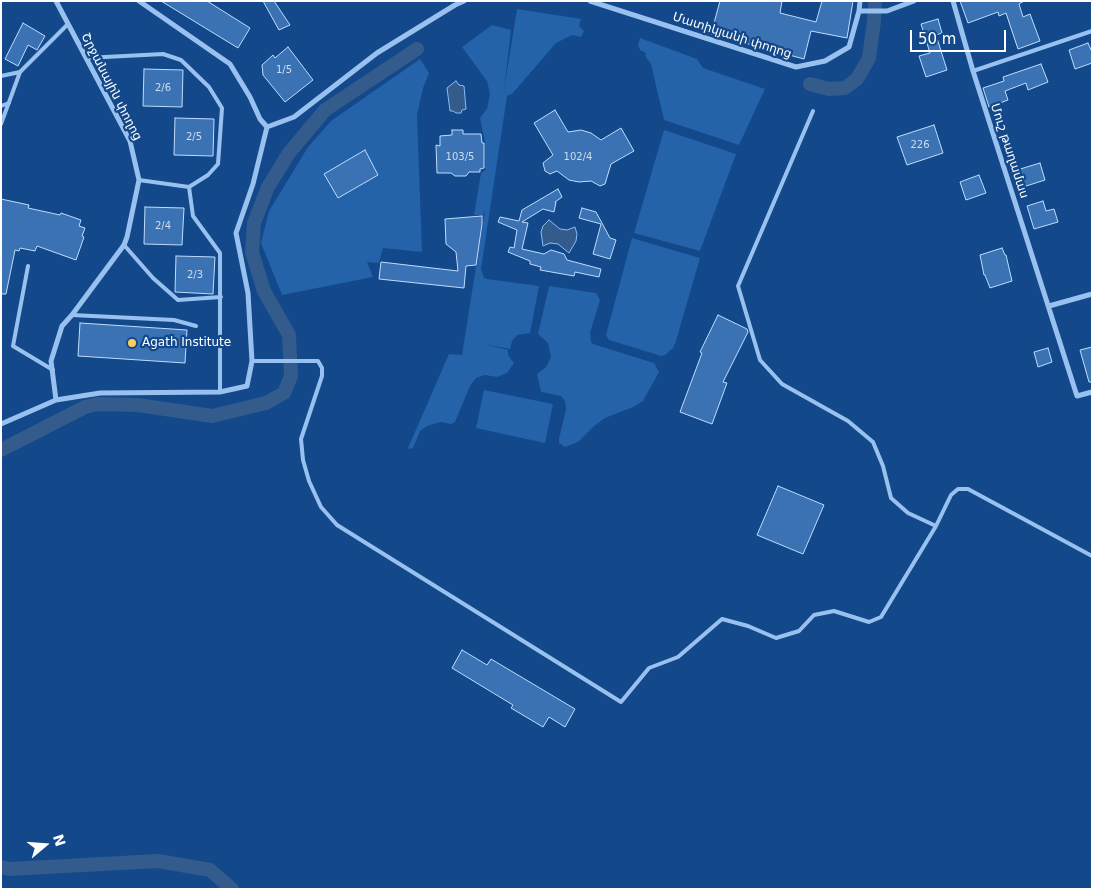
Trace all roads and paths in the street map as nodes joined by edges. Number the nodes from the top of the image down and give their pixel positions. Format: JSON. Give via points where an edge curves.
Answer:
{"nodes":[{"id":1,"x":56,"y":1,"type":"edge"},
{"id":2,"x":139,"y":1,"type":"edge"},
{"id":3,"x":464,"y":1,"type":"edge"},
{"id":4,"x":590,"y":1,"type":"edge"},
{"id":5,"x":860,"y":1,"type":"edge"},
{"id":6,"x":914,"y":1,"type":"edge"},
{"id":7,"x":953,"y":1,"type":"edge"},
{"id":8,"x":859,"y":11,"type":"junction"},
{"id":9,"x":68,"y":24,"type":"junction"},
{"id":10,"x":1092,"y":31,"type":"edge"},
{"id":11,"x":86,"y":58,"type":"junction"},
{"id":12,"x":973,"y":71,"type":"junction"},
{"id":13,"x":20,"y":72,"type":"junction"},
{"id":14,"x":1,"y":76,"type":"edge"},
{"id":15,"x":9,"y":103,"type":"junction"},
{"id":16,"x":1,"y":106,"type":"edge"},
{"id":17,"x":813,"y":111,"type":"dead end"},
{"id":18,"x":1,"y":124,"type":"edge"},
{"id":19,"x":267,"y":127,"type":"junction"},
{"id":20,"x":139,"y":180,"type":"junction"},
{"id":21,"x":189,"y":186,"type":"junction"},
{"id":22,"x":124,"y":245,"type":"junction"},
{"id":23,"x":28,"y":266,"type":"dead end"},
{"id":24,"x":1092,"y":294,"type":"edge"},
{"id":25,"x":221,"y":297,"type":"junction"},
{"id":26,"x":1049,"y":306,"type":"junction"},
{"id":27,"x":72,"y":315,"type":"junction"},
{"id":28,"x":196,"y":326,"type":"dead end"},
{"id":29,"x":252,"y":361,"type":"junction"},
{"id":30,"x":53,"y":370,"type":"junction"},
{"id":31,"x":220,"y":392,"type":"junction"},
{"id":32,"x":1092,"y":392,"type":"edge"},
{"id":33,"x":56,"y":400,"type":"junction"},
{"id":34,"x":1,"y":424,"type":"edge"},
{"id":35,"x":936,"y":526,"type":"junction"},
{"id":36,"x":1092,"y":556,"type":"edge"}],
"edges":[{"from":1,"to":9,"type":"street","name":"Շրջանային փողոց"},
{"from":2,"to":19,"type":"street","via":[[230,64]]},
{"from":3,"to":19,"type":"street","via":[[377,53],[294,117]]},
{"from":4,"to":8,"type":"street","name":"Մատիկյանի փողոց","via":[[796,66],[825,61],[849,47]]},
{"from":5,"to":8,"type":"street","name":"Մատիկյանի փողոց"},
{"from":6,"to":8,"type":"street","via":[[886,11]]},
{"from":7,"to":12,"type":"street","name":"Մուշ թաղամաս"},
{"from":9,"to":11,"type":"street","name":"Շրջանային փողոց"},
{"from":9,"to":13,"type":"lane"},
{"from":10,"to":12,"type":"lane"},
{"from":11,"to":20,"type":"street","name":"Շրջանային փողոց","via":[[130,141]]},
{"from":11,"to":21,"type":"lane","via":[[163,54],[181,60],[209,87],[222,108],[218,164],[208,175]]},
{"from":12,"to":26,"type":"street","name":"Մուշ թաղամաս"},
{"from":13,"to":14,"type":"lane"},
{"from":13,"to":15,"type":"lane"},
{"from":15,"to":16,"type":"lane"},
{"from":15,"to":18,"type":"lane"},
{"from":17,"to":35,"type":"lane","via":[[738,286],[760,360],[782,384],[848,422],[873,442],[891,498],[908,513]]},
{"from":19,"to":29,"type":"street","via":[[236,234],[248,293]]},
{"from":20,"to":21,"type":"lane"},
{"from":20,"to":22,"type":"street","name":"Շրջանային փողոց"},
{"from":21,"to":25,"type":"lane","via":[[192,216],[220,253]]},
{"from":22,"to":25,"type":"lane","via":[[178,300]]},
{"from":22,"to":27,"type":"street","name":"Շրջանային փողոց"},
{"from":23,"to":30,"type":"lane","via":[[13,346]]},
{"from":24,"to":26,"type":"street"},
{"from":25,"to":31,"type":"lane"},
{"from":26,"to":32,"type":"street","name":"Մուշ թաղամաս","via":[[1077,396]]},
{"from":27,"to":28,"type":"lane","via":[[174,320]]},
{"from":27,"to":30,"type":"street","name":"Շրջանային փողոց","via":[[62,326],[51,361]]},
{"from":29,"to":31,"type":"street","via":[[247,386]]},
{"from":29,"to":35,"type":"lane","via":[[318,361],[322,368],[301,439],[302,460],[322,507],[337,525],[621,702],[649,668],[678,657],[722,619],[776,638],[799,630],[814,615],[834,612],[868,622],[881,617]]},
{"from":30,"to":33,"type":"street","name":"Շրջանային փողոց"},
{"from":31,"to":33,"type":"street","via":[[100,393]]},
{"from":33,"to":34,"type":"street"},
{"from":35,"to":36,"type":"lane","via":[[951,495],[958,489],[968,489]]}]}
